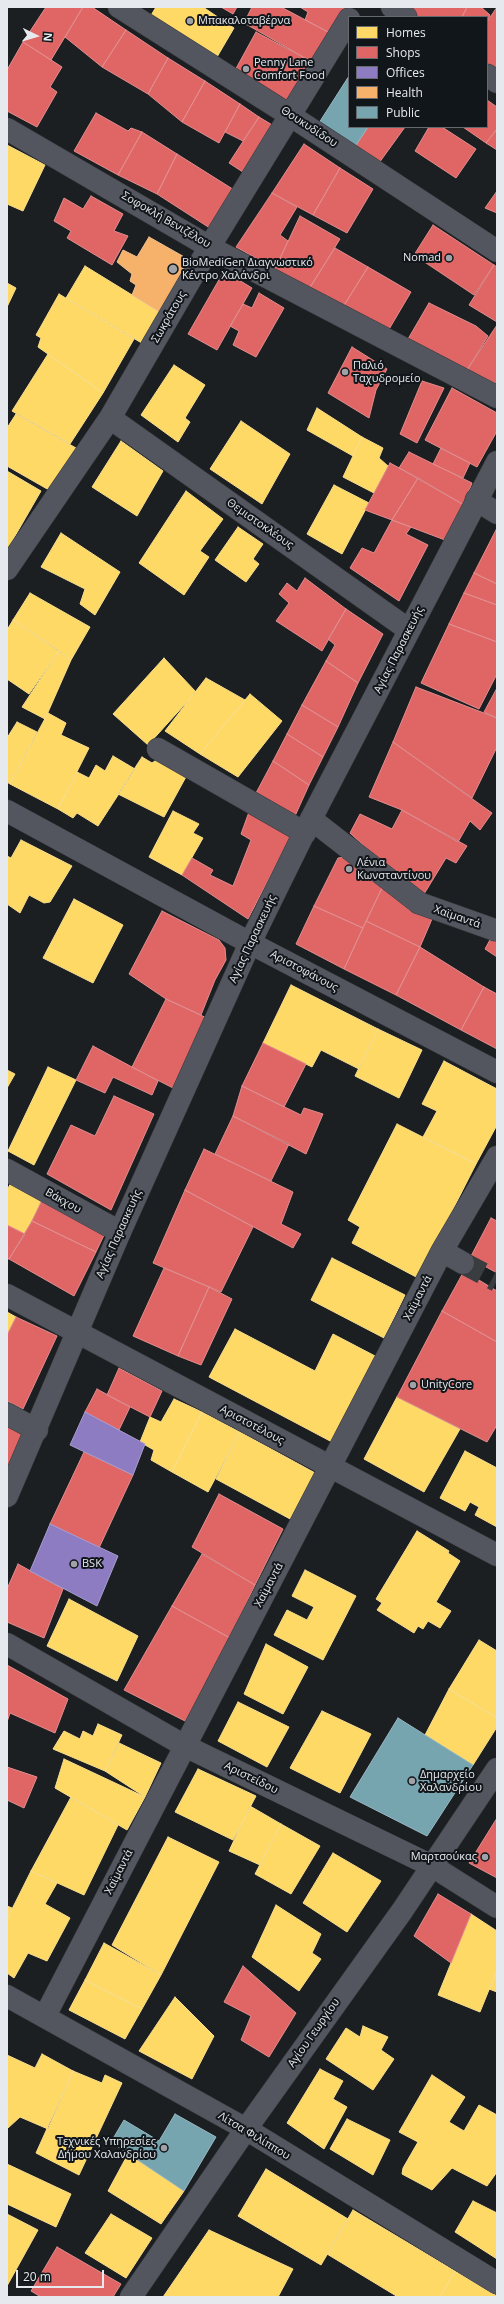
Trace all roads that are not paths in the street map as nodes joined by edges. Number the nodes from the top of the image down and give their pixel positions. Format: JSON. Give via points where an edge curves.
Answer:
{"nodes":[{"id":1,"x":119,"y":7,"type":"edge"},
{"id":2,"x":356,"y":7,"type":"edge"},
{"id":3,"x":392,"y":7,"type":"edge"},
{"id":4,"x":351,"y":16,"type":"edge"},
{"id":5,"x":405,"y":16,"type":"edge"},
{"id":6,"x":348,"y":21,"type":"edge"},
{"id":7,"x":488,"y":76,"type":"edge"},
{"id":8,"x":497,"y":82,"type":"edge"},
{"id":9,"x":291,"y":116,"type":"junction"},
{"id":10,"x":7,"y":129,"type":"edge"},
{"id":11,"x":210,"y":246,"type":"junction"},
{"id":12,"x":497,"y":251,"type":"edge"},
{"id":13,"x":497,"y":397,"type":"edge"},
{"id":14,"x":110,"y":418,"type":"junction"},
{"id":15,"x":497,"y":462,"type":"edge"},
{"id":16,"x":476,"y":500,"type":"junction"},
{"id":17,"x":497,"y":513,"type":"edge"},
{"id":18,"x":7,"y":569,"type":"edge"},
{"id":19,"x":409,"y":630,"type":"junction"},
{"id":20,"x":158,"y":749,"type":"dead end"},
{"id":21,"x":7,"y":811,"type":"edge"},
{"id":22,"x":308,"y":826,"type":"junction"},
{"id":23,"x":495,"y":930,"type":"dead end"},
{"id":24,"x":250,"y":943,"type":"junction"},
{"id":25,"x":497,"y":1072,"type":"edge"},
{"id":26,"x":497,"y":1157,"type":"edge"},
{"id":27,"x":7,"y":1170,"type":"edge"},
{"id":28,"x":120,"y":1232,"type":"junction"},
{"id":29,"x":442,"y":1251,"type":"junction"},
{"id":30,"x":463,"y":1263,"type":"tunnel mouth"},
{"id":31,"x":7,"y":1294,"type":"edge"},
{"id":32,"x":77,"y":1331,"type":"junction"},
{"id":33,"x":7,"y":1414,"type":"edge"},
{"id":34,"x":37,"y":1430,"type":"junction"},
{"id":35,"x":331,"y":1467,"type":"junction"},
{"id":36,"x":7,"y":1496,"type":"edge"},
{"id":37,"x":497,"y":1555,"type":"edge"},
{"id":38,"x":7,"y":1644,"type":"edge"},
{"id":39,"x":185,"y":1746,"type":"junction"},
{"id":40,"x":497,"y":1769,"type":"edge"},
{"id":41,"x":432,"y":1866,"type":"junction"},
{"id":42,"x":497,"y":1907,"type":"edge"},
{"id":43,"x":7,"y":1996,"type":"edge"},
{"id":44,"x":45,"y":2016,"type":"junction"},
{"id":45,"x":246,"y":2129,"type":"junction"},
{"id":46,"x":497,"y":2282,"type":"edge"},
{"id":47,"x":131,"y":2297,"type":"edge"}],
"edges":[{"from":1,"to":9,"type":"street","name":"Θουκυδίδου"},
{"from":2,"to":4,"type":"street","name":"Σωκράτους"},
{"from":3,"to":5,"type":"street"},
{"from":6,"to":9,"type":"street","name":"Σωκράτους"},
{"from":7,"to":8,"type":"street"},
{"from":9,"to":11,"type":"street","name":"Σωκράτους"},
{"from":9,"to":12,"type":"street","name":"Θουκυδίδου"},
{"from":10,"to":11,"type":"street","name":"Σοφοκλή Βενιζέλου"},
{"from":11,"to":13,"type":"street","name":"Σοφοκλή Βενιζέλου"},
{"from":11,"to":14,"type":"street","name":"Σωκράτους"},
{"from":14,"to":18,"type":"street","name":"Σωκράτους"},
{"from":14,"to":19,"type":"street","name":"Θεμιστοκλέους"},
{"from":15,"to":16,"type":"street","name":"Αγίας Παρασκευής"},
{"from":16,"to":17,"type":"street"},
{"from":16,"to":19,"type":"street","name":"Αγίας Παρασκευής"},
{"from":19,"to":22,"type":"street","name":"Αγίας Παρασκευής"},
{"from":20,"to":22,"type":"street","name":"Χαϊμαντά"},
{"from":21,"to":24,"type":"street","name":"Αριστοφάνους"},
{"from":22,"to":23,"type":"street","name":"Χαϊμαντά","via":[[419,904]]},
{"from":22,"to":24,"type":"street","name":"Αγίας Παρασκευής"},
{"from":24,"to":25,"type":"street","name":"Αριστοφάνους"},
{"from":24,"to":28,"type":"street","name":"Αγίας Παρασκευής"},
{"from":26,"to":29,"type":"street","name":"Χαϊμαντά"},
{"from":27,"to":28,"type":"street","name":"Βάκχου"},
{"from":28,"to":32,"type":"street","name":"Αγίας Παρασκευής"},
{"from":29,"to":30,"type":"street"},
{"from":29,"to":35,"type":"street","name":"Χαϊμαντά"},
{"from":31,"to":32,"type":"street","name":"Αριστοτέλους"},
{"from":32,"to":34,"type":"street","name":"Αγίας Παρασκευής"},
{"from":32,"to":35,"type":"street","name":"Αριστοτέλους"},
{"from":33,"to":34,"type":"street"},
{"from":34,"to":36,"type":"street","name":"Αγίας Παρασκευής"},
{"from":35,"to":37,"type":"street","name":"Αριστοτέλους"},
{"from":35,"to":39,"type":"street","name":"Χαϊμαντά"},
{"from":38,"to":39,"type":"street","name":"Αριστείδου"},
{"from":39,"to":41,"type":"street","name":"Αριστείδου"},
{"from":39,"to":44,"type":"street","name":"Χαϊμαντά"},
{"from":40,"to":41,"type":"street","name":"Αγίου Γεωργίου"},
{"from":41,"to":42,"type":"street","name":"Αριστείδου"},
{"from":41,"to":45,"type":"street","name":"Αγίου Γεωργίου"},
{"from":43,"to":44,"type":"street","name":"Λίτσα Φιλίππου"},
{"from":44,"to":45,"type":"street","name":"Λίτσα Φιλίππου"},
{"from":45,"to":46,"type":"street","name":"Λίτσα Φιλίππου"},
{"from":45,"to":47,"type":"street","name":"Αγίου Γεωργίου"}]}
